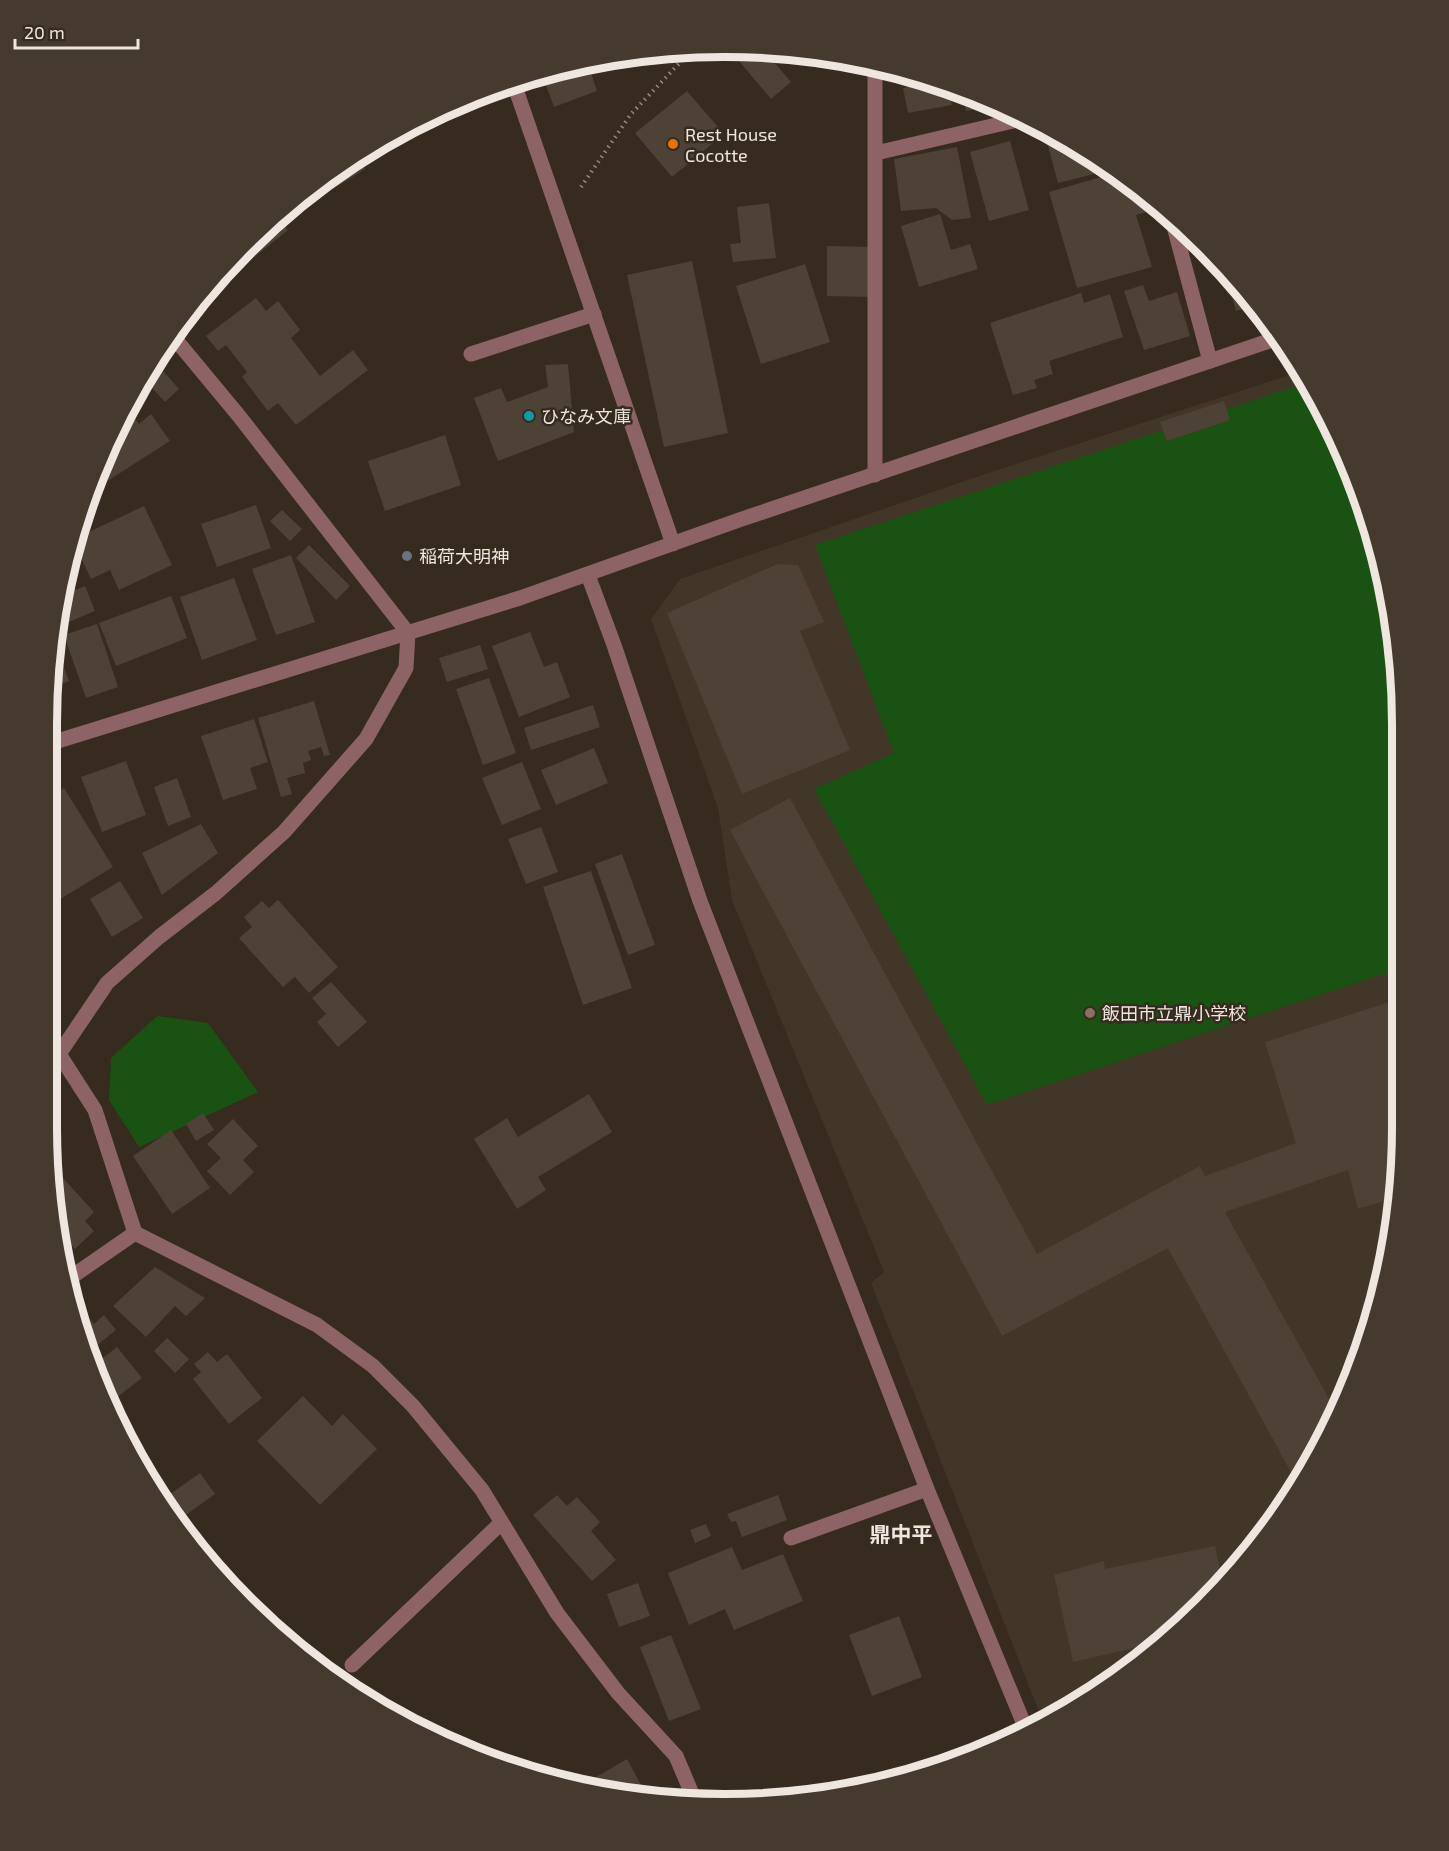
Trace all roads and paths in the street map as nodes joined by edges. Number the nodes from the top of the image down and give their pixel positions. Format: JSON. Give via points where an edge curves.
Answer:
{"nodes":[{"id":1,"x":685,"y":58,"type":"edge"},
{"id":2,"x":875,"y":75,"type":"edge"},
{"id":3,"x":516,"y":90,"type":"edge"},
{"id":4,"x":1010,"y":122,"type":"edge"},
{"id":5,"x":876,"y":153,"type":"junction"},
{"id":6,"x":561,"y":216,"type":"junction"},
{"id":7,"x":1176,"y":234,"type":"edge"},
{"id":8,"x":594,"y":314,"type":"junction"},
{"id":9,"x":1270,"y":341,"type":"edge"},
{"id":10,"x":178,"y":342,"type":"edge"},
{"id":11,"x":471,"y":354,"type":"dead end"},
{"id":12,"x":1210,"y":361,"type":"junction"},
{"id":13,"x":875,"y":475,"type":"junction"},
{"id":14,"x":673,"y":544,"type":"junction"},
{"id":15,"x":588,"y":575,"type":"junction"},
{"id":16,"x":408,"y":633,"type":"junction"},
{"id":17,"x":57,"y":741,"type":"edge"},
{"id":18,"x":57,"y":1046,"type":"edge"},
{"id":19,"x":57,"y":1057,"type":"edge"},
{"id":20,"x":135,"y":1233,"type":"junction"},
{"id":21,"x":74,"y":1275,"type":"edge"},
{"id":22,"x":927,"y":1489,"type":"junction"},
{"id":23,"x":501,"y":1523,"type":"junction"},
{"id":24,"x":791,"y":1538,"type":"dead end"},
{"id":25,"x":352,"y":1665,"type":"dead end"},
{"id":26,"x":1024,"y":1723,"type":"edge"},
{"id":27,"x":692,"y":1793,"type":"edge"}],
"edges":[{"from":1,"to":6,"type":"path","via":[[631,114]]},
{"from":2,"to":5,"type":"street"},
{"from":3,"to":6,"type":"street"},
{"from":4,"to":5,"type":"street"},
{"from":5,"to":13,"type":"street"},
{"from":6,"to":8,"type":"street"},
{"from":7,"to":12,"type":"street"},
{"from":8,"to":11,"type":"street"},
{"from":8,"to":14,"type":"street"},
{"from":9,"to":12,"type":"street"},
{"from":10,"to":16,"type":"street"},
{"from":12,"to":13,"type":"street"},
{"from":13,"to":14,"type":"street"},
{"from":14,"to":15,"type":"street"},
{"from":15,"to":16,"type":"street"},
{"from":15,"to":22,"type":"street","via":[[700,901]]},
{"from":16,"to":17,"type":"street"},
{"from":16,"to":18,"type":"street","via":[[406,668],[366,739],[284,832],[107,983]]},
{"from":19,"to":20,"type":"street","via":[[95,1110]]},
{"from":20,"to":21,"type":"street"},
{"from":20,"to":23,"type":"street","via":[[317,1324],[373,1366],[413,1406],[482,1490]]},
{"from":22,"to":24,"type":"street"},
{"from":22,"to":26,"type":"street"},
{"from":23,"to":25,"type":"street"},
{"from":23,"to":27,"type":"street","via":[[557,1614],[618,1693],[676,1756]]}]}
